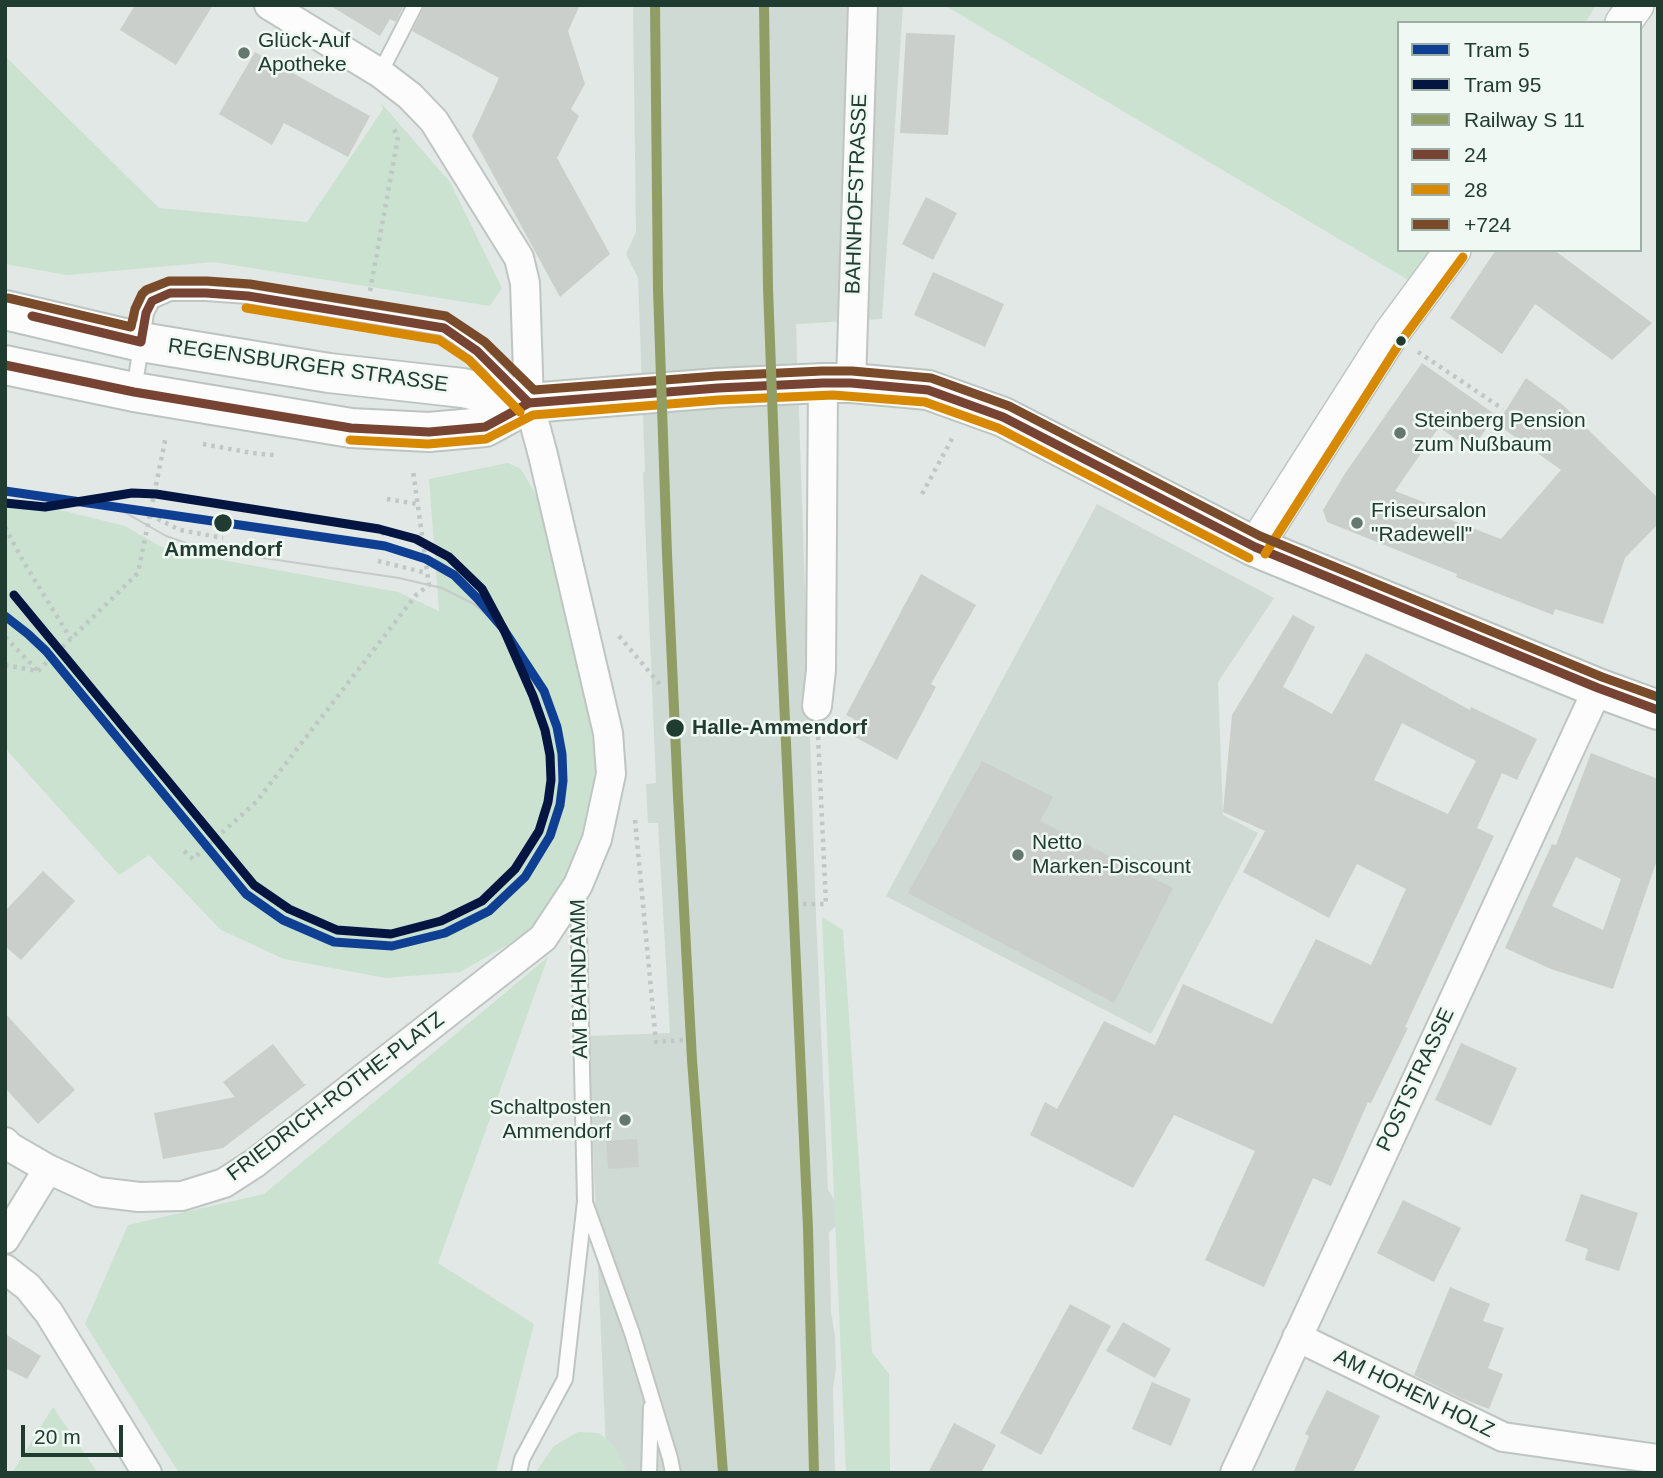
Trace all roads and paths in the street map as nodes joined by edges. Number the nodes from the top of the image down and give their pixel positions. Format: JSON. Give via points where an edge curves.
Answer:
{"nodes":[{"id":1,"x":269,"y":5,"type":"edge"},
{"id":2,"x":415,"y":5,"type":"edge"},
{"id":3,"x":863,"y":5,"type":"edge"},
{"id":4,"x":1636,"y":5,"type":"edge"},
{"id":5,"x":1624,"y":21,"type":"edge"},
{"id":6,"x":379,"y":76,"type":"junction"},
{"id":7,"x":1452,"y":252,"type":"edge"},
{"id":8,"x":373,"y":277,"type":"dead end"},
{"id":9,"x":5,"y":310,"type":"edge"},
{"id":10,"x":1391,"y":334,"type":"junction"},
{"id":11,"x":141,"y":342,"type":"junction"},
{"id":12,"x":5,"y":365,"type":"edge"},
{"id":13,"x":837,"y":383,"type":"junction"},
{"id":14,"x":134,"y":392,"type":"junction"},
{"id":15,"x":529,"y":403,"type":"junction"},
{"id":16,"x":1503,"y":409,"type":"dead end"},
{"id":17,"x":166,"y":436,"type":"dead end"},
{"id":18,"x":952,"y":438,"type":"dead end"},
{"id":19,"x":413,"y":471,"type":"dead end"},
{"id":20,"x":922,"y":494,"type":"dead end"},
{"id":21,"x":387,"y":499,"type":"dead end"},
{"id":22,"x":417,"y":504,"type":"junction"},
{"id":23,"x":150,"y":515,"type":"junction"},
{"id":24,"x":5,"y":527,"type":"edge"},
{"id":25,"x":381,"y":533,"type":"dead end"},
{"id":26,"x":223,"y":538,"type":"dead end"},
{"id":27,"x":423,"y":539,"type":"junction"},
{"id":28,"x":1255,"y":547,"type":"junction"},
{"id":29,"x":378,"y":561,"type":"dead end"},
{"id":30,"x":427,"y":573,"type":"junction"},
{"id":31,"x":611,"y":628,"type":"dead end"},
{"id":32,"x":5,"y":637,"type":"edge"},
{"id":33,"x":71,"y":639,"type":"junction"},
{"id":34,"x":5,"y":665,"type":"edge"},
{"id":35,"x":38,"y":671,"type":"junction"},
{"id":36,"x":662,"y":687,"type":"dead end"},
{"id":37,"x":1598,"y":688,"type":"junction"},
{"id":38,"x":817,"y":706,"type":"joint"},
{"id":39,"x":1658,"y":710,"type":"edge"},
{"id":40,"x":611,"y":774,"type":"junction"},
{"id":41,"x":184,"y":850,"type":"dead end"},
{"id":42,"x":578,"y":884,"type":"junction"},
{"id":43,"x":803,"y":904,"type":"dead end"},
{"id":44,"x":683,"y":1040,"type":"dead end"},
{"id":45,"x":5,"y":1142,"type":"edge"},
{"id":46,"x":48,"y":1168,"type":"junction"},
{"id":47,"x":585,"y":1201,"type":"junction"},
{"id":48,"x":5,"y":1239,"type":"edge"},
{"id":49,"x":5,"y":1269,"type":"edge"},
{"id":50,"x":1297,"y":1337,"type":"junction"},
{"id":51,"x":651,"y":1395,"type":"junction"},
{"id":52,"x":1658,"y":1459,"type":"edge"},
{"id":53,"x":147,"y":1473,"type":"edge"},
{"id":54,"x":519,"y":1473,"type":"edge"},
{"id":55,"x":649,"y":1473,"type":"edge"},
{"id":56,"x":673,"y":1473,"type":"edge"},
{"id":57,"x":1236,"y":1473,"type":"edge"}],
"edges":[{"from":1,"to":6,"type":"street"},
{"from":2,"to":6,"type":"lane"},
{"from":3,"to":13,"type":"street","name":"BAHNHOFSTRASSE"},
{"from":4,"to":5,"type":"street"},
{"from":6,"to":8,"type":"path","via":[[383,109],[398,137]]},
{"from":6,"to":15,"type":"street","via":[[410,96],[434,121],[519,258],[525,283]]},
{"from":7,"to":10,"type":"street"},
{"from":9,"to":11,"type":"main road","name":"REGENSBURGER STRASSE"},
{"from":10,"to":16,"type":"path"},
{"from":10,"to":28,"type":"street"},
{"from":11,"to":14,"type":"lane"},
{"from":11,"to":15,"type":"main road","name":"REGENSBURGER STRASSE","via":[[329,373],[463,388]]},
{"from":11,"to":15,"type":"lane","via":[[152,301],[170,293],[269,299],[444,328],[477,351]]},
{"from":12,"to":14,"type":"main road","name":"REGENSBURGER STRASSE"},
{"from":13,"to":15,"type":"main road","name":"REGENSBURGER STRASSE"},
{"from":13,"to":28,"type":"main road","name":"REGENSBURGER STRASSE","via":[[929,390],[1003,417]]},
{"from":13,"to":38,"type":"street","name":"BAHNHOFSTRASSE"},
{"from":14,"to":15,"type":"main road","name":"REGENSBURGER STRASSE","via":[[351,428],[429,432],[485,427]]},
{"from":15,"to":40,"type":"street","name":"AM BAHNDAMM","via":[[608,733]]},
{"from":17,"to":23,"type":"path"},
{"from":18,"to":20,"type":"path"},
{"from":19,"to":22,"type":"path"},
{"from":21,"to":22,"type":"path"},
{"from":22,"to":27,"type":"path"},
{"from":23,"to":26,"type":"path","via":[[180,530]]},
{"from":23,"to":33,"type":"path","via":[[138,573]]},
{"from":24,"to":33,"type":"path"},
{"from":25,"to":27,"type":"path"},
{"from":27,"to":30,"type":"path"},
{"from":28,"to":37,"type":"main road","name":"REGENSBURGER STRASSE"},
{"from":29,"to":30,"type":"path"},
{"from":30,"to":41,"type":"path","via":[[429,585],[416,595],[256,802],[193,859]]},
{"from":31,"to":36,"type":"path"},
{"from":32,"to":35,"type":"path"},
{"from":33,"to":35,"type":"path"},
{"from":34,"to":35,"type":"path"},
{"from":37,"to":39,"type":"main road","name":"REGENSBURGER STRASSE"},
{"from":37,"to":50,"type":"street","name":"POSTSTRASSE"},
{"from":38,"to":43,"type":"path","via":[[825,904]]},
{"from":40,"to":42,"type":"street","name":"AM BAHNDAMM","via":[[597,839]]},
{"from":40,"to":44,"type":"path","via":[[634,809],[656,1042]]},
{"from":42,"to":46,"type":"street","name":"FRIEDRICH-ROTHE-PLATZ","via":[[543,938],[224,1183],[182,1196],[139,1197],[98,1192]]},
{"from":42,"to":47,"type":"lane","name":"AM BAHNDAMM"},
{"from":45,"to":46,"type":"street","name":"FRIEDRICH-ROTHE-PLATZ"},
{"from":46,"to":48,"type":"street"},
{"from":47,"to":51,"type":"lane"},
{"from":47,"to":54,"type":"lane","name":"AM BAHNDAMM","via":[[565,1379]]},
{"from":49,"to":53,"type":"street","via":[[28,1287],[49,1313]]},
{"from":50,"to":52,"type":"street","name":"AM HOHEN HOLZ","via":[[1503,1437]]},
{"from":50,"to":57,"type":"street","name":"POSTSTRASSE"},
{"from":51,"to":55,"type":"lane"},
{"from":51,"to":56,"type":"lane"}]}
